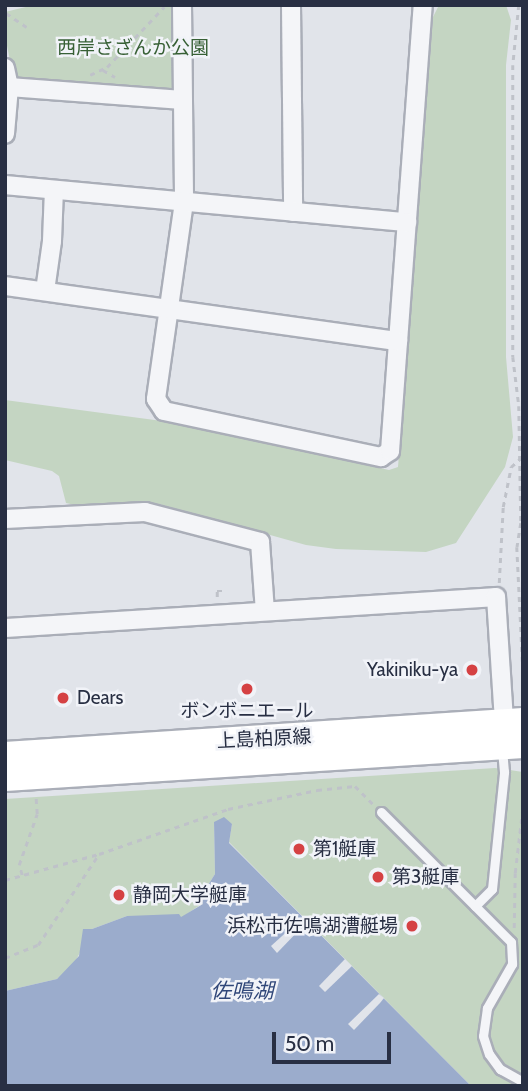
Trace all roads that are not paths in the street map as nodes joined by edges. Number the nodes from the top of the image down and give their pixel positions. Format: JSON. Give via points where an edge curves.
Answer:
{"nodes":[{"id":1,"x":182,"y":5,"type":"edge"},
{"id":2,"x":291,"y":5,"type":"edge"},
{"id":3,"x":423,"y":5,"type":"edge"},
{"id":4,"x":5,"y":68,"type":"edge"},
{"id":5,"x":9,"y":87,"type":"junction"},
{"id":6,"x":183,"y":100,"type":"junction"},
{"id":7,"x":5,"y":134,"type":"edge"},
{"id":8,"x":5,"y":186,"type":"edge"},
{"id":9,"x":54,"y":190,"type":"junction"},
{"id":10,"x":184,"y":202,"type":"junction"},
{"id":11,"x":293,"y":212,"type":"junction"},
{"id":12,"x":407,"y":222,"type":"junction"},
{"id":13,"x":5,"y":286,"type":"edge"},
{"id":14,"x":45,"y":291,"type":"junction"},
{"id":15,"x":169,"y":309,"type":"junction"},
{"id":16,"x":398,"y":341,"type":"junction"},
{"id":17,"x":5,"y":519,"type":"edge"},
{"id":18,"x":265,"y":611,"type":"junction"},
{"id":19,"x":5,"y":628,"type":"edge"},
{"id":20,"x":514,"y":733,"type":"edge"},
{"id":21,"x":5,"y":755,"type":"edge"},
{"id":22,"x":5,"y":778,"type":"edge"},
{"id":23,"x":381,"y":812,"type":"road end"},
{"id":24,"x":475,"y":906,"type":"junction"},
{"id":25,"x":523,"y":1082,"type":"edge"}],
"edges":[{"from":1,"to":6,"type":"street"},
{"from":2,"to":11,"type":"street"},
{"from":3,"to":12,"type":"street"},
{"from":4,"to":5,"type":"street"},
{"from":5,"to":6,"type":"street"},
{"from":5,"to":7,"type":"street"},
{"from":6,"to":10,"type":"street"},
{"from":8,"to":9,"type":"street"},
{"from":9,"to":10,"type":"street"},
{"from":9,"to":14,"type":"street"},
{"from":10,"to":11,"type":"street"},
{"from":10,"to":15,"type":"street"},
{"from":11,"to":12,"type":"street"},
{"from":12,"to":16,"type":"street"},
{"from":13,"to":14,"type":"street"},
{"from":14,"to":15,"type":"street"},
{"from":15,"to":16,"type":"street"},
{"from":15,"to":16,"type":"street","via":[[156,399],[164,411],[381,457],[390,451]]},
{"from":17,"to":18,"type":"street","via":[[145,512],[260,541]]},
{"from":18,"to":19,"type":"street"},
{"from":18,"to":20,"type":"street","via":[[496,597]]},
{"from":20,"to":21,"type":"street","name":"上島柏原線"},
{"from":20,"to":22,"type":"street","name":"上島柏原線"},
{"from":20,"to":24,"type":"lane","via":[[504,772],[492,889]]},
{"from":23,"to":24,"type":"lane"},
{"from":24,"to":25,"type":"lane","via":[[513,949],[512,964],[487,1007],[483,1036],[500,1069]]}]}
